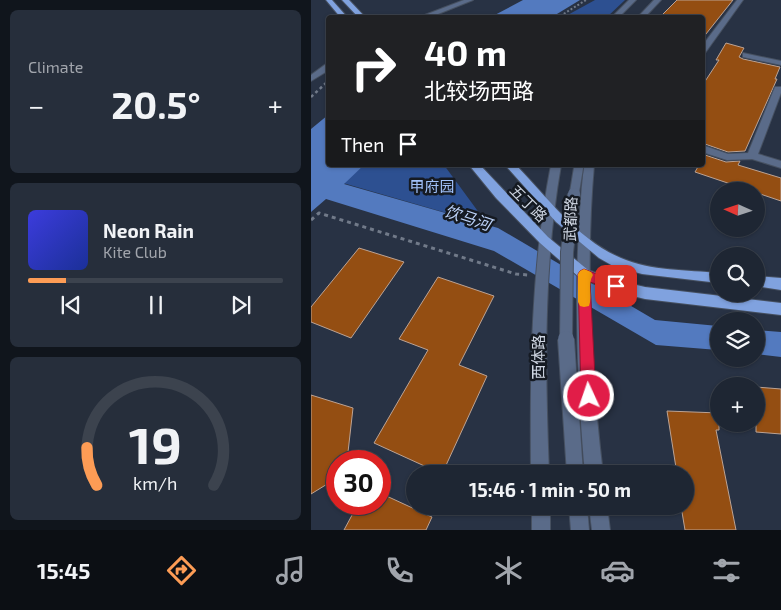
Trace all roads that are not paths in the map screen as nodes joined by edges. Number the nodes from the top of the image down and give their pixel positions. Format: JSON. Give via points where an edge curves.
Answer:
{"nodes":[{"id":1,"x":329,"y":0,"type":"edge"},
{"id":2,"x":345,"y":0,"type":"edge"},
{"id":3,"x":470,"y":0,"type":"edge"},
{"id":4,"x":478,"y":0,"type":"edge"},
{"id":5,"x":633,"y":0,"type":"edge"},
{"id":6,"x":647,"y":0,"type":"edge"},
{"id":7,"x":659,"y":0,"type":"edge"},
{"id":8,"x":739,"y":0,"type":"edge"},
{"id":9,"x":641,"y":6,"type":"dead end"},
{"id":10,"x":342,"y":15,"type":"edge"},
{"id":11,"x":360,"y":15,"type":"edge"},
{"id":12,"x":428,"y":15,"type":"edge"},
{"id":13,"x":444,"y":15,"type":"edge"},
{"id":14,"x":617,"y":15,"type":"edge"},
{"id":15,"x":643,"y":15,"type":"edge"},
{"id":16,"x":705,"y":47,"type":"edge"},
{"id":17,"x":746,"y":54,"type":"dead end"},
{"id":18,"x":781,"y":63,"type":"edge"},
{"id":19,"x":326,"y":68,"type":"edge"},
{"id":20,"x":311,"y":79,"type":"edge"},
{"id":21,"x":778,"y":89,"type":"dead end"},
{"id":22,"x":705,"y":149,"type":"edge"},
{"id":23,"x":752,"y":156,"type":"junction"},
{"id":24,"x":781,"y":165,"type":"edge"},
{"id":25,"x":476,"y":167,"type":"edge"},
{"id":26,"x":512,"y":167,"type":"edge"},
{"id":27,"x":556,"y":167,"type":"edge"},
{"id":28,"x":579,"y":167,"type":"edge"},
{"id":29,"x":589,"y":167,"type":"edge"},
{"id":30,"x":547,"y":204,"type":"junction"},
{"id":31,"x":544,"y":240,"type":"junction"},
{"id":32,"x":584,"y":241,"type":"junction"},
{"id":33,"x":584,"y":274,"type":"junction"},
{"id":34,"x":710,"y":277,"type":"edge"},
{"id":35,"x":765,"y":282,"type":"edge"},
{"id":36,"x":781,"y":284,"type":"edge"},
{"id":37,"x":781,"y":309,"type":"edge"},
{"id":38,"x":540,"y":465,"type":"edge"},
{"id":39,"x":574,"y":465,"type":"edge"},
{"id":40,"x":593,"y":465,"type":"edge"},
{"id":41,"x":541,"y":515,"type":"edge"},
{"id":42,"x":579,"y":515,"type":"edge"},
{"id":43,"x":599,"y":515,"type":"edge"},
{"id":44,"x":541,"y":530,"type":"edge"},
{"id":45,"x":580,"y":530,"type":"edge"},
{"id":46,"x":601,"y":530,"type":"edge"}],
"edges":[{"from":1,"to":10,"type":"main road"},
{"from":2,"to":11,"type":"main road"},
{"from":3,"to":12,"type":"street"},
{"from":4,"to":13,"type":"street"},
{"from":5,"to":14,"type":"street"},
{"from":6,"to":9,"type":"street"},
{"from":7,"to":15,"type":"street"},
{"from":8,"to":16,"type":"street"},
{"from":17,"to":18,"type":"street"},
{"from":19,"to":20,"type":"street"},
{"from":21,"to":23,"type":"street"},
{"from":22,"to":23,"type":"street","via":[[727,157]]},
{"from":23,"to":24,"type":"street"},
{"from":25,"to":31,"type":"main road","name":"五丁路"},
{"from":26,"to":30,"type":"main road","name":"五丁路"},
{"from":27,"to":30,"type":"street","name":"武都路"},
{"from":28,"to":39,"type":"street","bridge":true,"via":[[567,253],[566,303]]},
{"from":29,"to":32,"type":"street","name":"武都路"},
{"from":30,"to":31,"type":"street","name":"武都路"},
{"from":30,"to":32,"type":"main road","name":"五丁路"},
{"from":31,"to":33,"type":"main road","name":"五丁路"},
{"from":31,"to":38,"type":"street","name":"西体路","via":[[539,316]]},
{"from":32,"to":33,"type":"street","name":"武都路"},
{"from":32,"to":34,"type":"main road","name":"五丁路","via":[[615,261],[635,268]]},
{"from":33,"to":37,"type":"main road","name":"五丁路","via":[[645,293]]},
{"from":33,"to":40,"type":"street"},
{"from":35,"to":36,"type":"main road"},
{"from":41,"to":44,"type":"street"},
{"from":42,"to":45,"type":"street"},
{"from":43,"to":46,"type":"street"}]}
